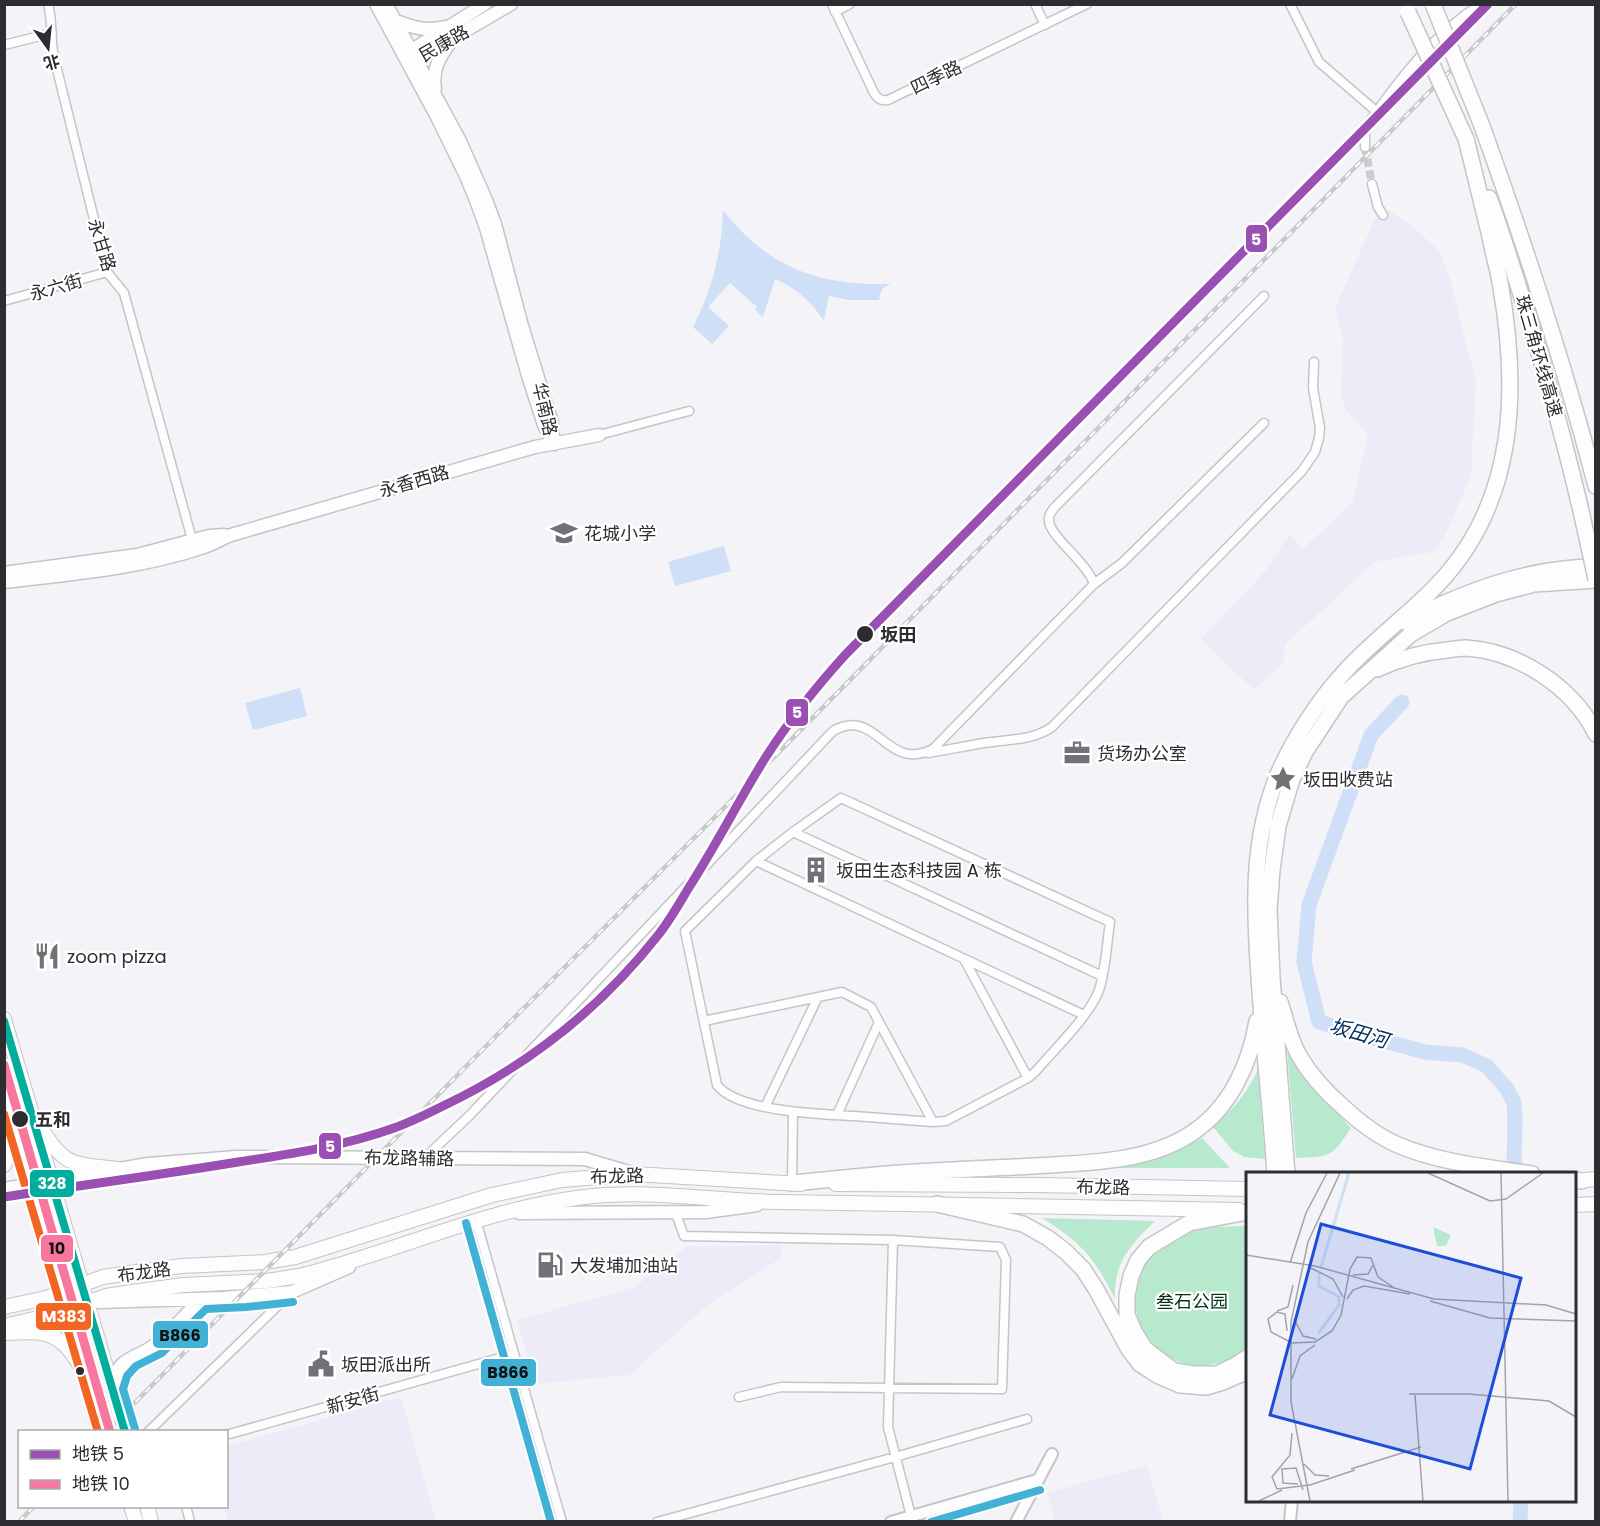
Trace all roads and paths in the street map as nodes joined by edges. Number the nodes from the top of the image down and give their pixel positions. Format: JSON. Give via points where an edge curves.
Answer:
{"nodes":[{"id":1,"x":48,"y":4,"type":"edge"},
{"id":2,"x":376,"y":4,"type":"edge"},
{"id":3,"x":386,"y":4,"type":"edge"},
{"id":4,"x":484,"y":4,"type":"edge"},
{"id":5,"x":511,"y":4,"type":"edge"},
{"id":6,"x":850,"y":4,"type":"edge"},
{"id":7,"x":1035,"y":4,"type":"edge"},
{"id":8,"x":1088,"y":4,"type":"edge"},
{"id":9,"x":1290,"y":4,"type":"edge"},
{"id":10,"x":1433,"y":4,"type":"edge"},
{"id":11,"x":1481,"y":4,"type":"edge"},
{"id":12,"x":834,"y":8,"type":"edge"},
{"id":13,"x":1406,"y":8,"type":"edge"},
{"id":14,"x":394,"y":20,"type":"junction"},
{"id":15,"x":452,"y":25,"type":"junction"},
{"id":16,"x":1045,"y":25,"type":"junction"},
{"id":17,"x":52,"y":33,"type":"junction"},
{"id":18,"x":453,"y":39,"type":"junction"},
{"id":19,"x":4,"y":45,"type":"edge"},
{"id":20,"x":410,"y":57,"type":"junction"},
{"id":21,"x":436,"y":96,"type":"junction"},
{"id":22,"x":1377,"y":112,"type":"junction"},
{"id":23,"x":1466,"y":139,"type":"junction"},
{"id":24,"x":1365,"y":147,"type":"tunnel mouth"},
{"id":25,"x":1372,"y":184,"type":"tunnel mouth"},
{"id":26,"x":1383,"y":215,"type":"dead end"},
{"id":27,"x":107,"y":272,"type":"junction"},
{"id":28,"x":1264,"y":297,"type":"dead end"},
{"id":29,"x":4,"y":301,"type":"edge"},
{"id":30,"x":1314,"y":362,"type":"dead end"},
{"id":31,"x":688,"y":411,"type":"dead end"},
{"id":32,"x":1264,"y":423,"type":"dead end"},
{"id":33,"x":599,"y":435,"type":"joint"},
{"id":34,"x":554,"y":444,"type":"junction"},
{"id":35,"x":1596,"y":486,"type":"edge"},
{"id":36,"x":194,"y":545,"type":"junction"},
{"id":37,"x":1596,"y":567,"type":"edge"},
{"id":38,"x":4,"y":573,"type":"edge"},
{"id":39,"x":1596,"y":579,"type":"edge"},
{"id":40,"x":4,"y":582,"type":"edge"},
{"id":41,"x":1094,"y":584,"type":"junction"},
{"id":42,"x":1389,"y":630,"type":"junction"},
{"id":43,"x":1363,"y":676,"type":"junction"},
{"id":44,"x":1596,"y":734,"type":"edge"},
{"id":45,"x":922,"y":754,"type":"junction"},
{"id":46,"x":793,"y":832,"type":"junction"},
{"id":47,"x":756,"y":861,"type":"junction"},
{"id":48,"x":964,"y":959,"type":"junction"},
{"id":49,"x":1102,"y":976,"type":"junction"},
{"id":50,"x":1272,"y":977,"type":"junction"},
{"id":51,"x":818,"y":997,"type":"junction"},
{"id":52,"x":1260,"y":1003,"type":"junction"},
{"id":53,"x":1084,"y":1015,"type":"junction"},
{"id":54,"x":4,"y":1019,"type":"edge"},
{"id":55,"x":704,"y":1021,"type":"junction"},
{"id":56,"x":879,"y":1022,"type":"junction"},
{"id":57,"x":4,"y":1075,"type":"edge"},
{"id":58,"x":1028,"y":1078,"type":"junction"},
{"id":59,"x":765,"y":1107,"type":"junction"},
{"id":60,"x":793,"y":1112,"type":"junction"},
{"id":61,"x":32,"y":1113,"type":"junction"},
{"id":62,"x":837,"y":1115,"type":"junction"},
{"id":63,"x":17,"y":1117,"type":"junction"},
{"id":64,"x":933,"y":1122,"type":"junction"},
{"id":65,"x":1280,"y":1151,"type":"junction"},
{"id":66,"x":429,"y":1159,"type":"junction"},
{"id":67,"x":4,"y":1165,"type":"edge"},
{"id":68,"x":118,"y":1169,"type":"junction"},
{"id":69,"x":1275,"y":1172,"type":"edge"},
{"id":70,"x":1287,"y":1172,"type":"edge"},
{"id":71,"x":1525,"y":1172,"type":"edge"},
{"id":72,"x":634,"y":1174,"type":"junction"},
{"id":73,"x":51,"y":1180,"type":"junction"},
{"id":74,"x":36,"y":1183,"type":"junction"},
{"id":75,"x":792,"y":1183,"type":"junction"},
{"id":76,"x":4,"y":1189,"type":"edge"},
{"id":77,"x":1246,"y":1189,"type":"edge"},
{"id":78,"x":782,"y":1202,"type":"junction"},
{"id":79,"x":937,"y":1204,"type":"junction"},
{"id":80,"x":1596,"y":1204,"type":"edge"},
{"id":81,"x":1576,"y":1205,"type":"edge"},
{"id":82,"x":675,"y":1211,"type":"junction"},
{"id":83,"x":1246,"y":1211,"type":"edge"},
{"id":84,"x":1246,"y":1211,"type":"edge"},
{"id":85,"x":497,"y":1213,"type":"junction"},
{"id":86,"x":476,"y":1220,"type":"junction"},
{"id":87,"x":892,"y":1240,"type":"junction"},
{"id":88,"x":377,"y":1252,"type":"junction"},
{"id":89,"x":82,"y":1285,"type":"junction"},
{"id":90,"x":67,"y":1290,"type":"junction"},
{"id":91,"x":292,"y":1292,"type":"junction"},
{"id":92,"x":201,"y":1299,"type":"junction"},
{"id":93,"x":87,"y":1303,"type":"junction"},
{"id":94,"x":4,"y":1307,"type":"edge"},
{"id":95,"x":72,"y":1308,"type":"junction"},
{"id":96,"x":4,"y":1326,"type":"edge"},
{"id":97,"x":4,"y":1333,"type":"edge"},
{"id":98,"x":514,"y":1354,"type":"junction"},
{"id":99,"x":1246,"y":1358,"type":"edge"},
{"id":100,"x":1246,"y":1372,"type":"edge"},
{"id":101,"x":112,"y":1389,"type":"junction"},
{"id":102,"x":889,"y":1389,"type":"junction"},
{"id":103,"x":97,"y":1392,"type":"junction"},
{"id":104,"x":740,"y":1397,"type":"dead end"},
{"id":105,"x":160,"y":1419,"type":"junction"},
{"id":106,"x":1027,"y":1419,"type":"dead end"},
{"id":107,"x":109,"y":1430,"type":"edge"},
{"id":108,"x":125,"y":1430,"type":"edge"},
{"id":109,"x":149,"y":1430,"type":"edge"},
{"id":110,"x":164,"y":1430,"type":"edge"},
{"id":111,"x":228,"y":1434,"type":"edge"},
{"id":112,"x":1052,"y":1454,"type":"dead end"},
{"id":113,"x":896,"y":1457,"type":"junction"},
{"id":114,"x":1037,"y":1480,"type":"junction"},
{"id":115,"x":1292,"y":1502,"type":"edge"},
{"id":116,"x":911,"y":1516,"type":"junction"},
{"id":117,"x":562,"y":1521,"type":"edge"},
{"id":118,"x":657,"y":1521,"type":"edge"},
{"id":119,"x":891,"y":1521,"type":"edge"},
{"id":120,"x":1016,"y":1521,"type":"edge"},
{"id":121,"x":1290,"y":1521,"type":"edge"}],
"edges":[{"from":1,"to":17,"type":"street","name":"永甘路"},
{"from":2,"to":20,"type":"main road","name":"华南路"},
{"from":3,"to":14,"type":"main road","name":"华南路"},
{"from":4,"to":15,"type":"main road","name":"民康路"},
{"from":5,"to":18,"type":"main road","name":"民康路"},
{"from":6,"to":12,"type":"street"},
{"from":7,"to":16,"type":"street"},
{"from":8,"to":16,"type":"street","name":"四季路"},
{"from":9,"to":22,"type":"street","via":[[1319,62]]},
{"from":10,"to":35,"type":"highway","name":"珠三角环线高速","bridge":true,"via":[[1518,227]]},
{"from":11,"to":22,"type":"street","via":[[1437,39]]},
{"from":12,"to":16,"type":"street","name":"四季路","via":[[874,93],[884,100]]},
{"from":13,"to":23,"type":"highway","bridge":true},
{"from":14,"to":15,"type":"main road","via":[[422,29]]},
{"from":14,"to":20,"type":"main road","name":"华南路"},
{"from":15,"to":20,"type":"main road","name":"民康路"},
{"from":17,"to":19,"type":"street"},
{"from":17,"to":27,"type":"street","name":"永甘路","via":[[54,57]]},
{"from":18,"to":20,"type":"main road","name":"民康路"},
{"from":18,"to":21,"type":"main road","via":[[435,70]]},
{"from":20,"to":21,"type":"main road","name":"华南路"},
{"from":20,"to":34,"type":"main road","name":"华南路","via":[[477,202],[535,397]]},
{"from":21,"to":34,"type":"main road","name":"华南路","via":[[475,172],[495,224],[552,423]]},
{"from":22,"to":24,"type":"street","via":[[1365,132]]},
{"from":23,"to":39,"type":"highway","name":"珠三角环线高速","bridge":true,"via":[[1503,237],[1550,388]]},
{"from":23,"to":42,"type":"highway","via":[[1500,281],[1509,362],[1507,436],[1492,500],[1479,528],[1439,584]]},
{"from":25,"to":26,"type":"street"},
{"from":27,"to":29,"type":"street","name":"永六街"},
{"from":27,"to":36,"type":"street","name":"永甘路","via":[[124,294]]},
{"from":28,"to":41,"type":"street","via":[[1049,515],[1052,531],[1092,576]]},
{"from":30,"to":45,"type":"street","via":[[1319,438],[1302,471],[1052,727],[1034,737]]},
{"from":31,"to":33,"type":"street"},
{"from":32,"to":41,"type":"street","via":[[1122,563]]},
{"from":33,"to":34,"type":"main road","name":"永香西路"},
{"from":34,"to":36,"type":"main road","name":"永香西路"},
{"from":36,"to":38,"type":"main road","name":"永香西路"},
{"from":36,"to":40,"type":"main road","name":"永香西路","via":[[135,565]]},
{"from":37,"to":42,"type":"highway","via":[[1570,567],[1496,583]]},
{"from":39,"to":43,"type":"highway","via":[[1534,585],[1496,594],[1447,613],[1411,634]]},
{"from":41,"to":45,"type":"street","via":[[942,741]]},
{"from":42,"to":52,"type":"highway","via":[[1340,676],[1317,706],[1279,771],[1262,822],[1256,872]]},
{"from":43,"to":44,"type":"highway","via":[[1422,652],[1466,648],[1508,656],[1546,677],[1572,700]]},
{"from":43,"to":50,"type":"highway","via":[[1341,697],[1292,779],[1278,826],[1272,870]]},
{"from":45,"to":66,"type":"street","via":[[896,750],[861,726],[833,731],[433,1150]]},
{"from":46,"to":47,"type":"street"},
{"from":46,"to":49,"type":"street"},
{"from":46,"to":49,"type":"street","via":[[842,798],[1110,922]]},
{"from":47,"to":48,"type":"street"},
{"from":47,"to":55,"type":"street","via":[[685,931]]},
{"from":48,"to":53,"type":"street"},
{"from":48,"to":58,"type":"street"},
{"from":49,"to":53,"type":"street"},
{"from":50,"to":65,"type":"highway"},
{"from":50,"to":71,"type":"highway","via":[[1299,1056],[1316,1080],[1355,1118],[1396,1144],[1419,1153]]},
{"from":51,"to":55,"type":"street"},
{"from":51,"to":56,"type":"street","via":[[842,992],[871,1007]]},
{"from":51,"to":59,"type":"street"},
{"from":52,"to":65,"type":"highway"},
{"from":52,"to":75,"type":"highway","via":[[1247,1062],[1237,1082],[1208,1120],[1175,1143],[1090,1163]]},
{"from":53,"to":58,"type":"street"},
{"from":54,"to":61,"type":"main road"},
{"from":55,"to":59,"type":"street","via":[[717,1085],[722,1092]]},
{"from":56,"to":62,"type":"street"},
{"from":56,"to":64,"type":"street"},
{"from":57,"to":63,"type":"main road"},
{"from":58,"to":64,"type":"street","via":[[946,1122]]},
{"from":59,"to":60,"type":"street"},
{"from":60,"to":62,"type":"street"},
{"from":60,"to":75,"type":"street"},
{"from":61,"to":68,"type":"main road","via":[[54,1149],[67,1160]]},
{"from":61,"to":73,"type":"main road"},
{"from":62,"to":64,"type":"street"},
{"from":63,"to":67,"type":"main road","via":[[12,1148]]},
{"from":63,"to":74,"type":"main road"},
{"from":65,"to":69,"type":"highway"},
{"from":65,"to":70,"type":"highway"},
{"from":66,"to":68,"type":"main road","name":"布龙路辅路","via":[[236,1157]]},
{"from":66,"to":72,"type":"main road","name":"布龙路辅路","via":[[585,1159]]},
{"from":68,"to":73,"type":"main road","name":"布龙路辅路"},
{"from":72,"to":75,"type":"main road","name":"布龙路"},
{"from":72,"to":89,"type":"main road","name":"布龙路","via":[[562,1180],[492,1195],[295,1257],[155,1269]]},
{"from":73,"to":74,"type":"main road","name":"布龙路辅路"},
{"from":73,"to":89,"type":"main road"},
{"from":74,"to":76,"type":"main road","name":"布龙路辅路"},
{"from":74,"to":90,"type":"main road"},
{"from":75,"to":77,"type":"main road","name":"布龙路"},
{"from":78,"to":79,"type":"main road","name":"布龙路"},
{"from":78,"to":82,"type":"main road","via":[[706,1212]]},
{"from":78,"to":85,"type":"main road","name":"布龙路","via":[[633,1193],[561,1200]]},
{"from":79,"to":83,"type":"main road","name":"布龙路"},
{"from":79,"to":100,"type":"highway","via":[[1023,1224],[1048,1238],[1083,1269],[1128,1348],[1140,1364],[1158,1375],[1180,1385],[1206,1387]]},
{"from":80,"to":81,"type":"main road"},
{"from":82,"to":85,"type":"main road"},
{"from":82,"to":87,"type":"street","via":[[684,1236]]},
{"from":84,"to":99,"type":"highway","via":[[1190,1223],[1149,1247],[1131,1276],[1127,1315],[1145,1350],[1174,1371],[1217,1374]]},
{"from":85,"to":86,"type":"main road","name":"布龙路"},
{"from":86,"to":88,"type":"main road","name":"布龙路"},
{"from":86,"to":98,"type":"street"},
{"from":87,"to":102,"type":"street"},
{"from":87,"to":102,"type":"street","via":[[1000,1247],[1006,1260],[1002,1389]]},
{"from":88,"to":91,"type":"main road"},
{"from":88,"to":93,"type":"main road","name":"布龙路","via":[[283,1279],[157,1288]]},
{"from":89,"to":90,"type":"main road","name":"布龙路"},
{"from":89,"to":93,"type":"main road"},
{"from":90,"to":94,"type":"main road","name":"布龙路"},
{"from":90,"to":95,"type":"main road"},
{"from":91,"to":92,"type":"main road"},
{"from":91,"to":105,"type":"street"},
{"from":92,"to":93,"type":"main road"},
{"from":92,"to":101,"type":"main road","via":[[155,1345],[121,1366]]},
{"from":93,"to":95,"type":"main road","name":"布龙路"},
{"from":93,"to":101,"type":"main road"},
{"from":95,"to":96,"type":"main road","name":"布龙路"},
{"from":95,"to":103,"type":"main road"},
{"from":97,"to":103,"type":"main road","via":[[37,1332],[56,1338],[67,1347]]},
{"from":98,"to":111,"type":"street","name":"新安街"},
{"from":98,"to":117,"type":"street"},
{"from":101,"to":108,"type":"main road"},
{"from":102,"to":104,"type":"street","via":[[781,1387]]},
{"from":102,"to":113,"type":"street","via":[[888,1427]]},
{"from":103,"to":107,"type":"main road"},
{"from":105,"to":109,"type":"street"},
{"from":105,"to":110,"type":"street"},
{"from":106,"to":113,"type":"street"},
{"from":112,"to":114,"type":"street"},
{"from":113,"to":116,"type":"street"},
{"from":113,"to":118,"type":"street"},
{"from":114,"to":116,"type":"street"},
{"from":114,"to":120,"type":"street"},
{"from":115,"to":121,"type":"street"},
{"from":116,"to":119,"type":"street"}]}
